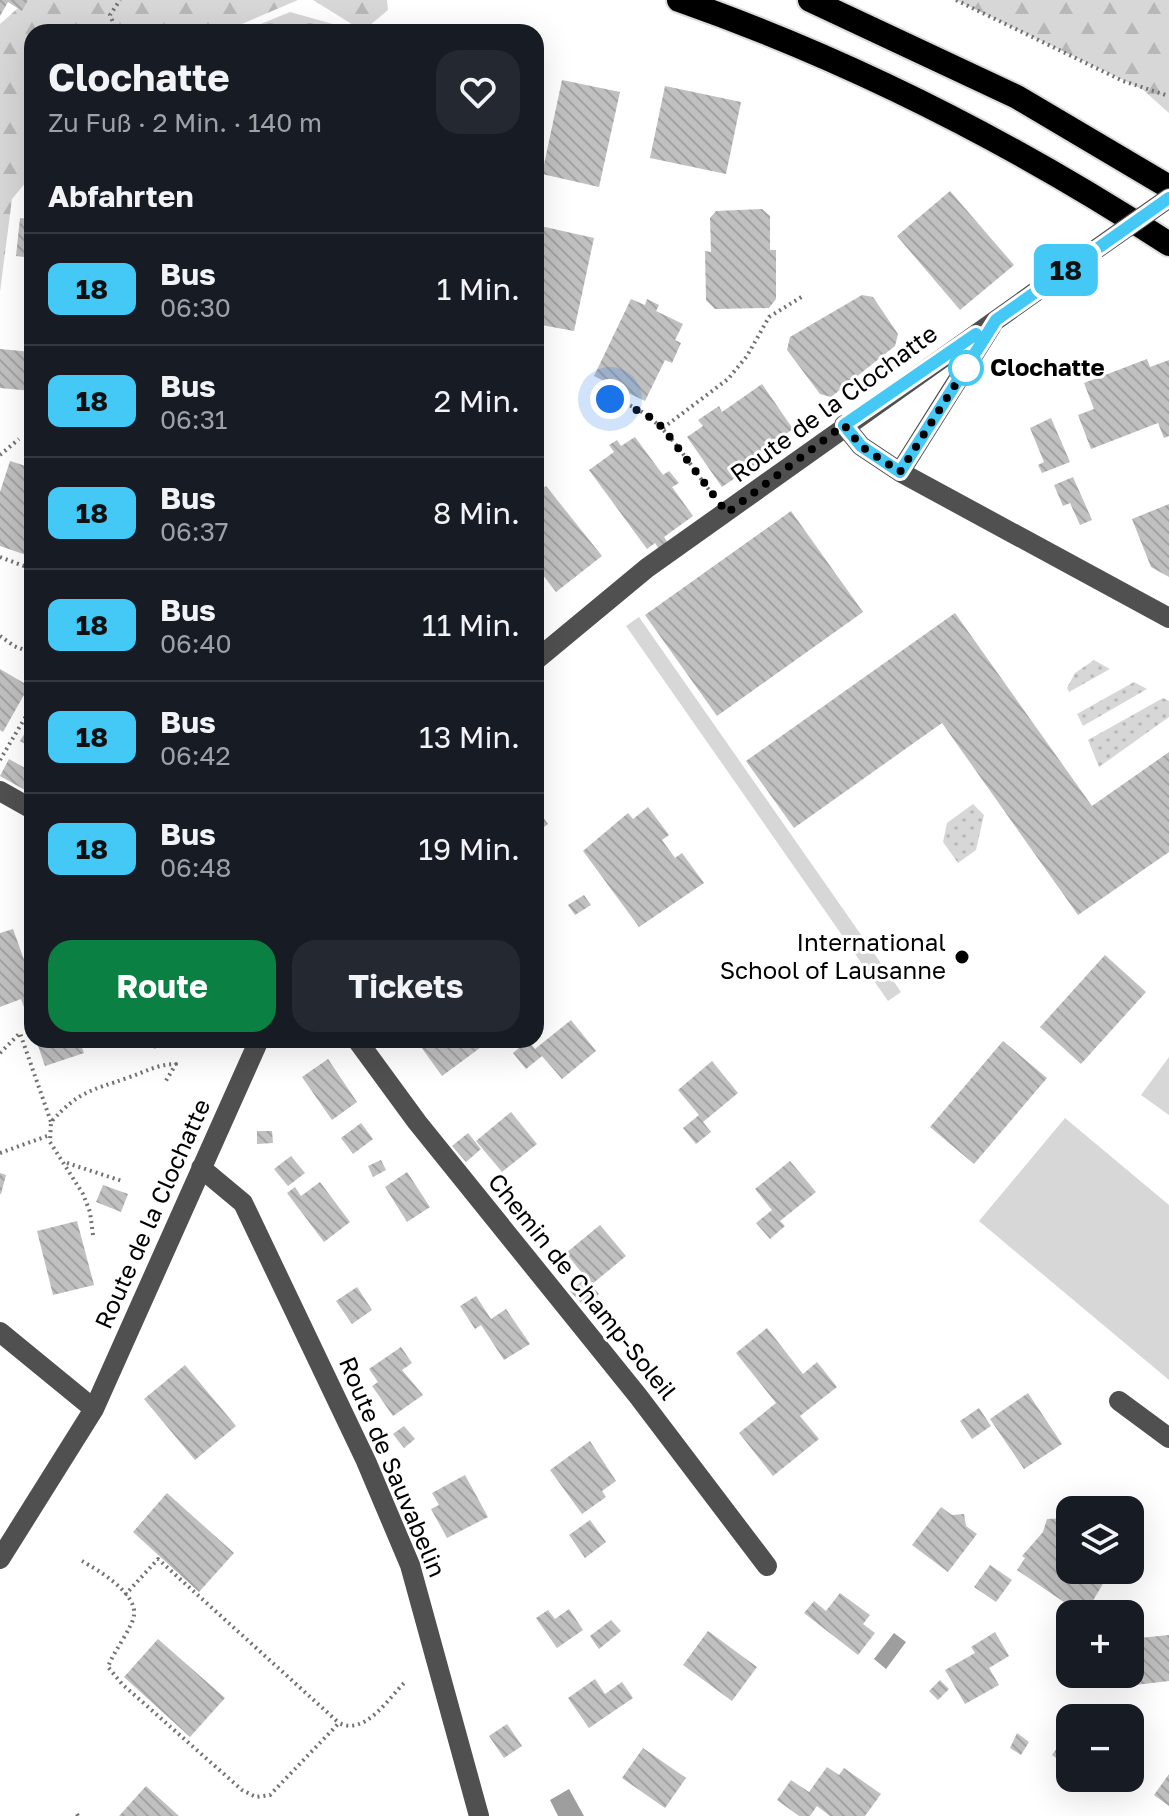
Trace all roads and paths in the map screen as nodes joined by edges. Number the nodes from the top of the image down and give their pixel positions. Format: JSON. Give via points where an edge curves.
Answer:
{"nodes":[{"id":1,"x":120,"y":0,"type":"edge"},
{"id":2,"x":679,"y":0,"type":"edge"},
{"id":3,"x":810,"y":0,"type":"edge"},
{"id":4,"x":956,"y":0,"type":"edge"},
{"id":5,"x":114,"y":24,"type":"edge"},
{"id":6,"x":1169,"y":96,"type":"edge"},
{"id":7,"x":1169,"y":187,"type":"edge"},
{"id":8,"x":1169,"y":198,"type":"edge"},
{"id":9,"x":1169,"y":244,"type":"edge"},
{"id":10,"x":803,"y":296,"type":"dead end"},
{"id":11,"x":996,"y":320,"type":"junction"},
{"id":12,"x":595,"y":400,"type":"dead end"},
{"id":13,"x":844,"y":425,"type":"junction"},
{"id":14,"x":663,"y":428,"type":"junction"},
{"id":15,"x":19,"y":439,"type":"dead end"},
{"id":16,"x":0,"y":455,"type":"edge"},
{"id":17,"x":900,"y":472,"type":"junction"},
{"id":18,"x":727,"y":513,"type":"junction"},
{"id":19,"x":0,"y":557,"type":"edge"},
{"id":20,"x":24,"y":566,"type":"edge"},
{"id":21,"x":1169,"y":618,"type":"edge"},
{"id":22,"x":0,"y":636,"type":"edge"},
{"id":23,"x":24,"y":650,"type":"edge"},
{"id":24,"x":544,"y":653,"type":"edge"},
{"id":25,"x":24,"y":720,"type":"edge"},
{"id":26,"x":0,"y":760,"type":"edge"},
{"id":27,"x":0,"y":791,"type":"edge"},
{"id":28,"x":24,"y":804,"type":"edge"},
{"id":29,"x":24,"y":1031,"type":"edge"},
{"id":30,"x":20,"y":1033,"type":"junction"},
{"id":31,"x":24,"y":1044,"type":"edge"},
{"id":32,"x":25,"y":1048,"type":"edge"},
{"id":33,"x":255,"y":1048,"type":"edge"},
{"id":34,"x":363,"y":1048,"type":"edge"},
{"id":35,"x":0,"y":1053,"type":"edge"},
{"id":36,"x":164,"y":1084,"type":"dead end"},
{"id":37,"x":51,"y":1122,"type":"junction"},
{"id":38,"x":50,"y":1135,"type":"junction"},
{"id":39,"x":0,"y":1153,"type":"edge"},
{"id":40,"x":67,"y":1163,"type":"junction"},
{"id":41,"x":201,"y":1168,"type":"junction"},
{"id":42,"x":122,"y":1181,"type":"dead end"},
{"id":43,"x":93,"y":1235,"type":"dead end"},
{"id":44,"x":0,"y":1332,"type":"edge"},
{"id":45,"x":1119,"y":1401,"type":"dead end"},
{"id":46,"x":94,"y":1409,"type":"junction"},
{"id":47,"x":1169,"y":1438,"type":"edge"},
{"id":48,"x":0,"y":1559,"type":"edge"},
{"id":49,"x":82,"y":1561,"type":"dead end"},
{"id":50,"x":767,"y":1566,"type":"dead end"},
{"id":51,"x":125,"y":1595,"type":"junction"},
{"id":52,"x":405,"y":1682,"type":"dead end"},
{"id":53,"x":339,"y":1723,"type":"junction"},
{"id":54,"x":479,"y":1816,"type":"edge"}],
"edges":[{"from":1,"to":5,"type":"path","via":[[110,15]]},
{"from":2,"to":9,"type":"highway","via":[[810,50],[935,107],[1053,171]]},
{"from":3,"to":7,"type":"highway","via":[[1017,97]]},
{"from":4,"to":6,"type":"path","via":[[1123,81]]},
{"from":8,"to":11,"type":"street","name":"Route de la Clochatte","bridge":true},
{"from":10,"to":14,"type":"path","via":[[769,317],[728,379]]},
{"from":11,"to":13,"type":"street","name":"Route de la Clochatte"},
{"from":11,"to":17,"type":"street"},
{"from":12,"to":14,"type":"path","via":[[610,399],[646,414]]},
{"from":13,"to":17,"type":"street","via":[[861,446]]},
{"from":13,"to":18,"type":"street","name":"Route de la Clochatte"},
{"from":14,"to":18,"type":"path"},
{"from":15,"to":16,"type":"path"},
{"from":17,"to":21,"type":"street"},
{"from":18,"to":24,"type":"street","name":"Route de la Clochatte","via":[[647,568]]},
{"from":19,"to":20,"type":"path"},
{"from":22,"to":23,"type":"path"},
{"from":25,"to":26,"type":"path"},
{"from":27,"to":28,"type":"street"},
{"from":29,"to":30,"type":"path"},
{"from":30,"to":31,"type":"path"},
{"from":30,"to":35,"type":"path"},
{"from":32,"to":37,"type":"path"},
{"from":33,"to":41,"type":"street","name":"Route de la Clochatte"},
{"from":34,"to":50,"type":"street","name":"Chemin de Champ-Soleil"},
{"from":36,"to":37,"type":"path","via":[[176,1064],[99,1084],[70,1101]]},
{"from":37,"to":38,"type":"path"},
{"from":38,"to":39,"type":"path"},
{"from":38,"to":40,"type":"path"},
{"from":40,"to":42,"type":"path"},
{"from":40,"to":43,"type":"path","via":[[90,1212]]},
{"from":41,"to":46,"type":"street","name":"Route de la Clochatte"},
{"from":41,"to":54,"type":"street","name":"Route de Sauvabelin","via":[[243,1203],[372,1474],[410,1565]]},
{"from":44,"to":46,"type":"street"},
{"from":45,"to":47,"type":"street"},
{"from":46,"to":48,"type":"street","name":"Route de la Clochatte"},
{"from":49,"to":51,"type":"path"},
{"from":51,"to":53,"type":"path","via":[[158,1559]]},
{"from":51,"to":53,"type":"path","via":[[133,1603],[134,1616],[108,1667],[242,1790],[256,1797],[270,1795]]},
{"from":52,"to":53,"type":"path","via":[[362,1725]]}]}
